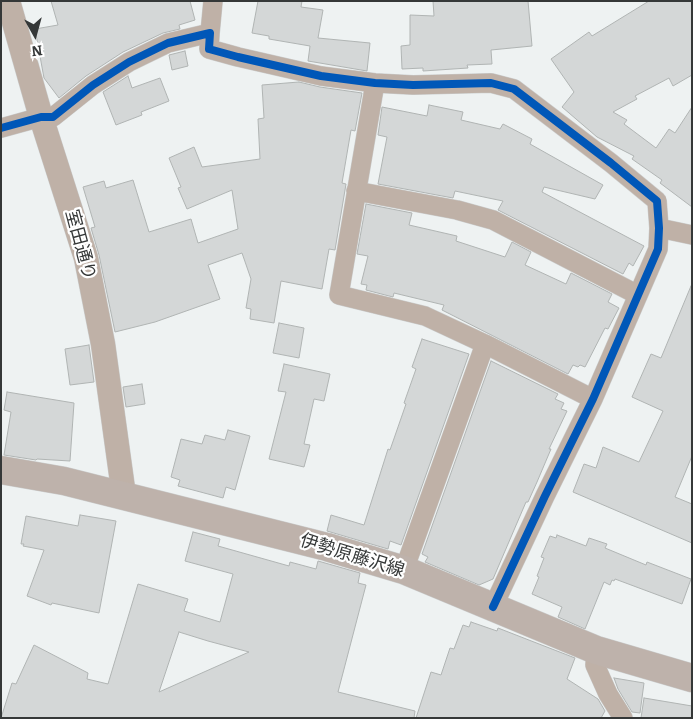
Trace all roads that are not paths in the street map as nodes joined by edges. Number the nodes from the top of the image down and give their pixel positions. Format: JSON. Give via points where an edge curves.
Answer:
{"nodes":[{"id":1,"x":8,"y":1,"type":"edge"},
{"id":2,"x":213,"y":1,"type":"edge"},
{"id":3,"x":210,"y":33,"type":"junction"},
{"id":4,"x":374,"y":83,"type":"junction"},
{"id":5,"x":41,"y":117,"type":"junction"},
{"id":6,"x":1,"y":128,"type":"edge"},
{"id":7,"x":356,"y":191,"type":"junction"},
{"id":8,"x":659,"y":228,"type":"junction"},
{"id":9,"x":692,"y":235,"type":"edge"},
{"id":10,"x":638,"y":294,"type":"junction"},
{"id":11,"x":484,"y":344,"type":"junction"},
{"id":12,"x":593,"y":399,"type":"junction"},
{"id":13,"x":1,"y":470,"type":"edge"},
{"id":14,"x":124,"y":496,"type":"junction"},
{"id":15,"x":404,"y":570,"type":"junction"},
{"id":16,"x":493,"y":607,"type":"junction"},
{"id":17,"x":596,"y":650,"type":"junction"},
{"id":18,"x":692,"y":678,"type":"edge"},
{"id":19,"x":623,"y":718,"type":"edge"}],
"edges":[{"from":1,"to":5,"type":"street","name":"室田通り"},
{"from":2,"to":3,"type":"street"},
{"from":3,"to":4,"type":"street","via":[[209,49],[238,58],[321,76]]},
{"from":3,"to":5,"type":"street","via":[[168,43],[129,62],[52,116]]},
{"from":4,"to":7,"type":"street"},
{"from":4,"to":8,"type":"street","via":[[491,83],[514,89],[657,201]]},
{"from":5,"to":6,"type":"street"},
{"from":5,"to":14,"type":"street","name":"室田通り","via":[[86,258],[104,344]]},
{"from":7,"to":10,"type":"street","via":[[493,220]]},
{"from":7,"to":11,"type":"street","via":[[339,295],[425,316]]},
{"from":8,"to":9,"type":"street"},
{"from":8,"to":10,"type":"street","via":[[658,250]]},
{"from":10,"to":12,"type":"street"},
{"from":11,"to":12,"type":"street"},
{"from":11,"to":15,"type":"street"},
{"from":12,"to":16,"type":"street"},
{"from":13,"to":14,"type":"main road","name":"伊勢原藤沢線"},
{"from":14,"to":15,"type":"main road","name":"伊勢原藤沢線","via":[[327,547]]},
{"from":15,"to":16,"type":"main road","name":"伊勢原藤沢線"},
{"from":16,"to":17,"type":"main road","name":"伊勢原藤沢線"},
{"from":17,"to":18,"type":"main road","name":"伊勢原藤沢線"},
{"from":17,"to":19,"type":"street","via":[[595,665]]}]}
